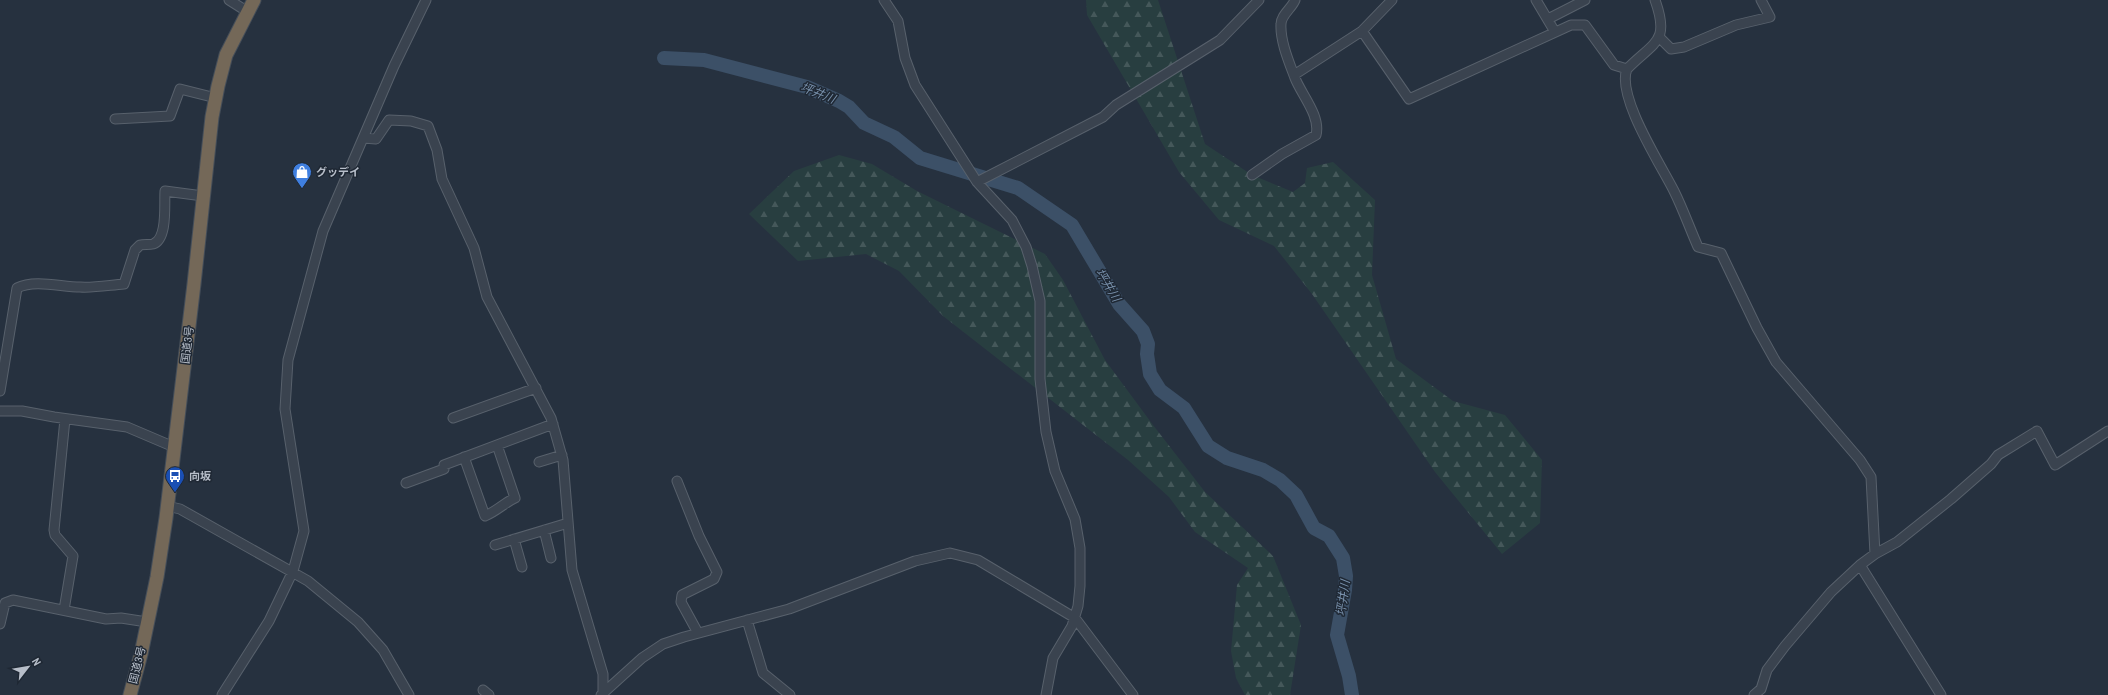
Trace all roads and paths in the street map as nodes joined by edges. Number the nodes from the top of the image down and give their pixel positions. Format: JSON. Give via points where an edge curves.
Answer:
{"nodes":[{"id":1,"x":229,"y":0,"type":"edge"},
{"id":2,"x":254,"y":0,"type":"edge"},
{"id":3,"x":426,"y":0,"type":"edge"},
{"id":4,"x":884,"y":0,"type":"edge"},
{"id":5,"x":1259,"y":0,"type":"edge"},
{"id":6,"x":1295,"y":0,"type":"edge"},
{"id":7,"x":1392,"y":0,"type":"edge"},
{"id":8,"x":1536,"y":0,"type":"edge"},
{"id":9,"x":1586,"y":0,"type":"edge"},
{"id":10,"x":1655,"y":0,"type":"edge"},
{"id":11,"x":1761,"y":0,"type":"edge"},
{"id":12,"x":248,"y":12,"type":"junction"},
{"id":13,"x":1548,"y":19,"type":"junction"},
{"id":14,"x":1362,"y":31,"type":"junction"},
{"id":15,"x":1555,"y":32,"type":"junction"},
{"id":16,"x":1660,"y":38,"type":"junction"},
{"id":17,"x":1627,"y":70,"type":"junction"},
{"id":18,"x":1294,"y":75,"type":"junction"},
{"id":19,"x":216,"y":98,"type":"junction"},
{"id":20,"x":115,"y":118,"type":"dead end"},
{"id":21,"x":363,"y":138,"type":"junction"},
{"id":22,"x":1252,"y":175,"type":"dead end"},
{"id":23,"x":977,"y":182,"type":"junction"},
{"id":24,"x":202,"y":196,"type":"junction"},
{"id":25,"x":536,"y":388,"type":"junction"},
{"id":26,"x":0,"y":391,"type":"edge"},
{"id":27,"x":0,"y":411,"type":"edge"},
{"id":28,"x":453,"y":418,"type":"dead end"},
{"id":29,"x":65,"y":419,"type":"junction"},
{"id":30,"x":553,"y":424,"type":"junction"},
{"id":31,"x":2108,"y":431,"type":"edge"},
{"id":32,"x":497,"y":445,"type":"junction"},
{"id":33,"x":174,"y":447,"type":"junction"},
{"id":34,"x":562,"y":455,"type":"junction"},
{"id":35,"x":464,"y":457,"type":"junction"},
{"id":36,"x":539,"y":462,"type":"dead end"},
{"id":37,"x":677,"y":481,"type":"dead end"},
{"id":38,"x":406,"y":483,"type":"dead end"},
{"id":39,"x":167,"y":506,"type":"junction"},
{"id":40,"x":568,"y":523,"type":"junction"},
{"id":41,"x":544,"y":530,"type":"junction"},
{"id":42,"x":514,"y":539,"type":"junction"},
{"id":43,"x":495,"y":545,"type":"dead end"},
{"id":44,"x":1875,"y":554,"type":"junction"},
{"id":45,"x":551,"y":558,"type":"dead end"},
{"id":46,"x":1860,"y":565,"type":"junction"},
{"id":47,"x":522,"y":567,"type":"dead end"},
{"id":48,"x":293,"y":571,"type":"junction"},
{"id":49,"x":64,"y":610,"type":"junction"},
{"id":50,"x":1075,"y":618,"type":"junction"},
{"id":51,"x":747,"y":620,"type":"junction"},
{"id":52,"x":147,"y":622,"type":"junction"},
{"id":53,"x":0,"y":624,"type":"edge"},
{"id":54,"x":698,"y":633,"type":"junction"},
{"id":55,"x":1761,"y":693,"type":"edge"},
{"id":56,"x":602,"y":694,"type":"edge"},
{"id":57,"x":130,"y":695,"type":"edge"},
{"id":58,"x":222,"y":695,"type":"edge"},
{"id":59,"x":409,"y":695,"type":"edge"},
{"id":60,"x":790,"y":695,"type":"edge"},
{"id":61,"x":1046,"y":695,"type":"edge"},
{"id":62,"x":1133,"y":695,"type":"edge"},
{"id":63,"x":1941,"y":695,"type":"edge"}],
"edges":[{"from":1,"to":12,"type":"street"},
{"from":2,"to":12,"type":"highway","name":"国道3号"},
{"from":3,"to":21,"type":"street"},
{"from":4,"to":23,"type":"street","via":[[898,21],[905,58],[915,85]]},
{"from":5,"to":23,"type":"street","via":[[1220,40],[1116,105],[1103,117]]},
{"from":6,"to":18,"type":"street","via":[[1281,24],[1283,40]]},
{"from":7,"to":14,"type":"street"},
{"from":8,"to":13,"type":"street"},
{"from":9,"to":13,"type":"street"},
{"from":10,"to":16,"type":"street","via":[[1662,21]]},
{"from":11,"to":16,"type":"street","via":[[1770,17],[1736,25],[1684,47],[1671,49]]},
{"from":12,"to":19,"type":"highway","name":"国道3号","via":[[226,55]]},
{"from":13,"to":15,"type":"street"},
{"from":14,"to":15,"type":"street","via":[[1409,99]]},
{"from":14,"to":18,"type":"street"},
{"from":15,"to":17,"type":"street","via":[[1571,25],[1585,25],[1614,65]]},
{"from":16,"to":17,"type":"street"},
{"from":17,"to":44,"type":"street","via":[[1625,90],[1698,248],[1721,253],[1776,362],[1860,460],[1871,477]]},
{"from":18,"to":22,"type":"street","via":[[1313,116],[1316,135]]},
{"from":19,"to":20,"type":"street","via":[[180,88],[170,116]]},
{"from":19,"to":24,"type":"highway","name":"国道3号"},
{"from":21,"to":25,"type":"street","via":[[376,139],[390,120],[411,121],[428,126],[437,150],[442,179],[474,248],[487,297]]},
{"from":21,"to":48,"type":"street","via":[[323,231],[288,360],[285,409],[304,531]]},
{"from":23,"to":50,"type":"street","via":[[1012,220],[1026,247],[1034,273],[1040,301],[1040,379],[1046,432],[1055,471],[1075,519],[1080,548],[1080,596]]},
{"from":24,"to":26,"type":"street","via":[[165,191],[163,231],[160,239],[154,244],[140,245],[135,250],[124,284],[81,287],[37,284],[17,288]]},
{"from":24,"to":33,"type":"highway","name":"国道3号"},
{"from":25,"to":28,"type":"street"},
{"from":25,"to":30,"type":"street"},
{"from":27,"to":29,"type":"street","via":[[22,411]]},
{"from":29,"to":33,"type":"street","via":[[127,427]]},
{"from":29,"to":49,"type":"street","via":[[54,530],[55,535],[73,556]]},
{"from":30,"to":32,"type":"street"},
{"from":30,"to":34,"type":"street"},
{"from":31,"to":44,"type":"street","via":[[2055,464],[2037,431],[1998,455],[1951,500],[1897,542]]},
{"from":32,"to":35,"type":"street"},
{"from":32,"to":35,"type":"street","via":[[515,498],[486,516]]},
{"from":33,"to":39,"type":"highway","name":"国道3号"},
{"from":34,"to":36,"type":"street"},
{"from":34,"to":40,"type":"street"},
{"from":35,"to":38,"type":"street","via":[[444,465],[444,469]]},
{"from":37,"to":54,"type":"street","via":[[717,572],[714,579],[682,595],[680,602]]},
{"from":39,"to":48,"type":"street","via":[[180,509]]},
{"from":39,"to":52,"type":"highway","name":"国道3号","via":[[157,577]]},
{"from":40,"to":41,"type":"street"},
{"from":40,"to":56,"type":"street","via":[[572,570],[603,674]]},
{"from":41,"to":42,"type":"street"},
{"from":41,"to":45,"type":"street"},
{"from":42,"to":43,"type":"street"},
{"from":42,"to":47,"type":"street"},
{"from":44,"to":46,"type":"street"},
{"from":46,"to":55,"type":"street","via":[[1831,592],[1785,646],[1768,670]]},
{"from":46,"to":63,"type":"street"},
{"from":48,"to":58,"type":"street","via":[[269,621]]},
{"from":48,"to":59,"type":"street","via":[[358,622],[383,650]]},
{"from":49,"to":52,"type":"street","via":[[106,619],[121,618]]},
{"from":49,"to":53,"type":"street","via":[[19,600],[8,601],[3,607]]},
{"from":50,"to":51,"type":"street","via":[[978,560],[950,553],[915,561],[788,609]]},
{"from":50,"to":61,"type":"street","via":[[1053,658]]},
{"from":50,"to":62,"type":"street"},
{"from":51,"to":54,"type":"street"},
{"from":51,"to":60,"type":"street","via":[[764,673]]},
{"from":52,"to":57,"type":"highway","name":"国道3号"},
{"from":54,"to":56,"type":"street","via":[[663,644],[642,658]]}]}
